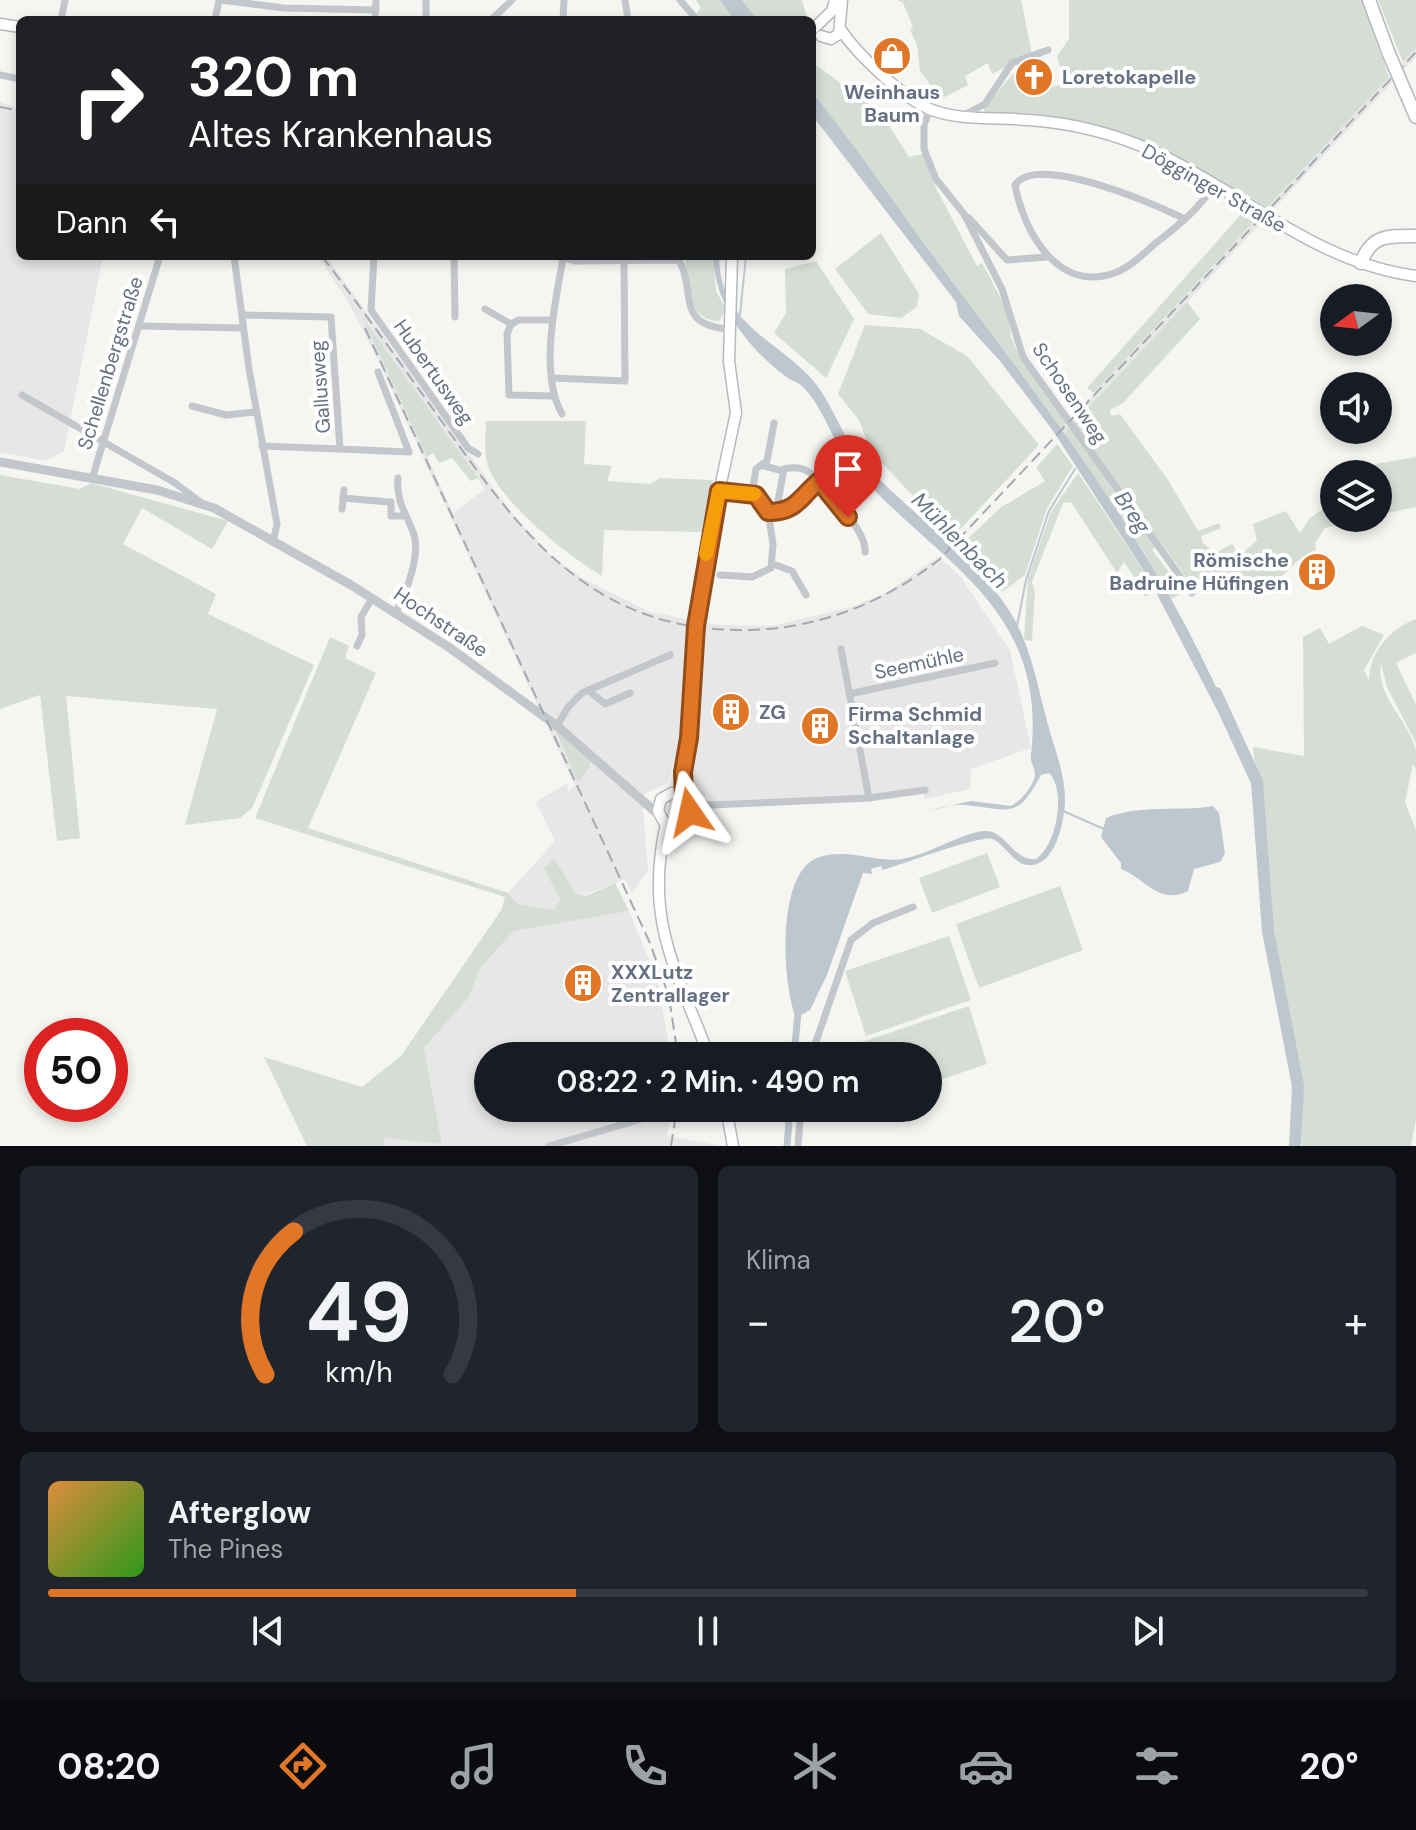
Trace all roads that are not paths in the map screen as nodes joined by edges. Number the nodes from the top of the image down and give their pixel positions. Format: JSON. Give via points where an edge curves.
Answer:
{"nodes":[{"id":1,"x":220,"y":0,"type":"edge"},
{"id":2,"x":376,"y":0,"type":"edge"},
{"id":3,"x":512,"y":0,"type":"edge"},
{"id":4,"x":835,"y":0,"type":"edge"},
{"id":5,"x":842,"y":0,"type":"edge"},
{"id":6,"x":1369,"y":0,"type":"edge"},
{"id":7,"x":376,"y":10,"type":"junction"},
{"id":8,"x":375,"y":16,"type":"edge"},
{"id":9,"x":495,"y":16,"type":"edge"},
{"id":10,"x":836,"y":22,"type":"junction"},
{"id":11,"x":816,"y":33,"type":"edge"},
{"id":12,"x":833,"y":39,"type":"junction"},
{"id":13,"x":1048,"y":50,"type":"dead end"},
{"id":14,"x":860,"y":53,"type":"junction"},
{"id":15,"x":930,"y":109,"type":"junction"},
{"id":16,"x":964,"y":115,"type":"junction"},
{"id":17,"x":1416,"y":117,"type":"edge"},
{"id":18,"x":1214,"y":185,"type":"junction"},
{"id":19,"x":964,"y":214,"type":"junction"},
{"id":20,"x":1185,"y":219,"type":"junction"},
{"id":21,"x":1416,"y":236,"type":"edge"},
{"id":22,"x":1047,"y":257,"type":"junction"},
{"id":23,"x":159,"y":260,"type":"edge"},
{"id":24,"x":235,"y":260,"type":"edge"},
{"id":25,"x":374,"y":260,"type":"edge"},
{"id":26,"x":454,"y":260,"type":"edge"},
{"id":27,"x":560,"y":260,"type":"edge"},
{"id":28,"x":608,"y":260,"type":"edge"},
{"id":29,"x":732,"y":260,"type":"edge"},
{"id":30,"x":624,"y":261,"type":"junction"},
{"id":31,"x":1361,"y":263,"type":"junction"},
{"id":32,"x":1416,"y":276,"type":"edge"},
{"id":33,"x":485,"y":309,"type":"dead end"},
{"id":34,"x":242,"y":315,"type":"junction"},
{"id":35,"x":455,"y":317,"type":"dead end"},
{"id":36,"x":552,"y":320,"type":"junction"},
{"id":37,"x":729,"y":323,"type":"junction"},
{"id":38,"x":511,"y":324,"type":"junction"},
{"id":39,"x":139,"y":326,"type":"junction"},
{"id":40,"x":243,"y":328,"type":"junction"},
{"id":41,"x":378,"y":372,"type":"dead end"},
{"id":42,"x":553,"y":378,"type":"junction"},
{"id":43,"x":22,"y":395,"type":"dead end"},
{"id":44,"x":552,"y":396,"type":"junction"},
{"id":45,"x":192,"y":406,"type":"dead end"},
{"id":46,"x":256,"y":412,"type":"junction"},
{"id":47,"x":562,"y":414,"type":"dead end"},
{"id":48,"x":774,"y":423,"type":"dead end"},
{"id":49,"x":102,"y":443,"type":"junction"},
{"id":50,"x":262,"y":446,"type":"junction"},
{"id":51,"x":340,"y":449,"type":"junction"},
{"id":52,"x":478,"y":454,"type":"dead end"},
{"id":53,"x":0,"y":462,"type":"edge"},
{"id":54,"x":761,"y":465,"type":"junction"},
{"id":55,"x":783,"y":471,"type":"junction"},
{"id":56,"x":398,"y":478,"type":"dead end"},
{"id":57,"x":92,"y":479,"type":"junction"},
{"id":58,"x":819,"y":481,"type":"junction"},
{"id":59,"x":719,"y":491,"type":"junction"},
{"id":60,"x":752,"y":493,"type":"junction"},
{"id":61,"x":200,"y":503,"type":"junction"},
{"id":62,"x":394,"y":503,"type":"junction"},
{"id":63,"x":342,"y":509,"type":"dead end"},
{"id":64,"x":772,"y":512,"type":"junction"},
{"id":65,"x":405,"y":516,"type":"junction"},
{"id":66,"x":273,"y":542,"type":"junction"},
{"id":67,"x":865,"y":552,"type":"dead end"},
{"id":68,"x":773,"y":564,"type":"junction"},
{"id":69,"x":720,"y":575,"type":"dead end"},
{"id":70,"x":1192,"y":593,"type":"dead end"},
{"id":71,"x":806,"y":595,"type":"dead end"},
{"id":72,"x":372,"y":598,"type":"junction"},
{"id":73,"x":396,"y":612,"type":"junction"},
{"id":74,"x":357,"y":646,"type":"dead end"},
{"id":75,"x":841,"y":649,"type":"dead end"},
{"id":76,"x":670,"y":655,"type":"dead end"},
{"id":77,"x":995,"y":663,"type":"dead end"},
{"id":78,"x":588,"y":690,"type":"junction"},
{"id":79,"x":630,"y":693,"type":"dead end"},
{"id":80,"x":849,"y":694,"type":"junction"},
{"id":81,"x":557,"y":726,"type":"junction"},
{"id":82,"x":683,"y":772,"type":"junction"},
{"id":83,"x":925,"y":790,"type":"dead end"},
{"id":84,"x":672,"y":793,"type":"junction"},
{"id":85,"x":869,"y":798,"type":"junction"},
{"id":86,"x":661,"y":799,"type":"junction"},
{"id":87,"x":641,"y":800,"type":"junction"},
{"id":88,"x":688,"y":803,"type":"junction"},
{"id":89,"x":667,"y":822,"type":"junction"},
{"id":90,"x":913,"y":907,"type":"dead end"},
{"id":91,"x":704,"y":1042,"type":"edge"},
{"id":92,"x":816,"y":1042,"type":"edge"},
{"id":93,"x":631,"y":1122,"type":"edge"},
{"id":94,"x":729,"y":1122,"type":"edge"},
{"id":95,"x":800,"y":1122,"type":"edge"},
{"id":96,"x":549,"y":1146,"type":"edge"},
{"id":97,"x":733,"y":1146,"type":"edge"},
{"id":98,"x":798,"y":1146,"type":"edge"}],
"edges":[{"from":1,"to":7,"type":"street"},
{"from":2,"to":7,"type":"street"},
{"from":3,"to":9,"type":"street"},
{"from":4,"to":10,"type":"main road"},
{"from":5,"to":10,"type":"main road"},
{"from":6,"to":17,"type":"highway","bridge":true},
{"from":7,"to":8,"type":"street"},
{"from":10,"to":11,"type":"main road"},
{"from":10,"to":12,"type":"main road"},
{"from":10,"to":14,"type":"main road","name":"Dögginger Straße"},
{"from":11,"to":12,"type":"main road","name":"Dögginger Straße"},
{"from":12,"to":14,"type":"main road","name":"Dögginger Straße"},
{"from":13,"to":16,"type":"street","via":[[1012,63],[985,104]]},
{"from":14,"to":15,"type":"main road","name":"Dögginger Straße"},
{"from":15,"to":16,"type":"main road","name":"Dögginger Straße"},
{"from":15,"to":19,"type":"street","name":"Schosenweg","via":[[924,149],[936,179]]},
{"from":16,"to":18,"type":"main road","name":"Dögginger Straße","via":[[1090,130],[1152,151]]},
{"from":18,"to":20,"type":"street"},
{"from":18,"to":31,"type":"main road","name":"Dögginger Straße","via":[[1309,241]]},
{"from":19,"to":22,"type":"street","via":[[1007,260]]},
{"from":19,"to":70,"type":"street","name":"Schosenweg","via":[[1002,289],[1023,357]]},
{"from":20,"to":22,"type":"street","via":[[1117,272],[1075,274]]},
{"from":20,"to":22,"type":"street","via":[[1139,197],[1074,179],[1020,177],[1015,185],[1022,214]]},
{"from":21,"to":31,"type":"highway","via":[[1377,238]]},
{"from":23,"to":39,"type":"street","name":"Schellenbergstraße"},
{"from":24,"to":34,"type":"street"},
{"from":25,"to":52,"type":"street","name":"Hubertusweg","via":[[371,310],[468,448]]},
{"from":26,"to":35,"type":"street"},
{"from":27,"to":36,"type":"street"},
{"from":28,"to":30,"type":"street"},
{"from":29,"to":37,"type":"main road"},
{"from":30,"to":37,"type":"street","via":[[679,260],[686,296],[698,319]]},
{"from":30,"to":42,"type":"street","via":[[625,381]]},
{"from":31,"to":32,"type":"main road","name":"Dögginger Straße"},
{"from":33,"to":38,"type":"street"},
{"from":34,"to":40,"type":"street"},
{"from":34,"to":51,"type":"street","name":"Gallusweg","via":[[331,317]]},
{"from":36,"to":38,"type":"street"},
{"from":36,"to":42,"type":"street"},
{"from":37,"to":59,"type":"main road","via":[[736,413]]},
{"from":38,"to":44,"type":"street","via":[[509,395]]},
{"from":39,"to":40,"type":"street"},
{"from":39,"to":49,"type":"street","name":"Schellenbergstraße"},
{"from":40,"to":46,"type":"street"},
{"from":41,"to":51,"type":"street","name":"Gallusweg","via":[[409,452]]},
{"from":42,"to":44,"type":"street"},
{"from":43,"to":49,"type":"street","name":"Hochstraße"},
{"from":44,"to":47,"type":"street"},
{"from":45,"to":46,"type":"street","via":[[226,415]]},
{"from":46,"to":50,"type":"street"},
{"from":48,"to":54,"type":"street","via":[[767,461]]},
{"from":49,"to":57,"type":"street","name":"Schellenbergstraße"},
{"from":49,"to":61,"type":"street","name":"Hochstraße","via":[[175,483]]},
{"from":50,"to":51,"type":"street","name":"Gallusweg"},
{"from":50,"to":66,"type":"street","via":[[277,524]]},
{"from":53,"to":57,"type":"street","name":"Hochstraße"},
{"from":54,"to":55,"type":"street"},
{"from":54,"to":60,"type":"street"},
{"from":55,"to":58,"type":"street","via":[[803,468]]},
{"from":55,"to":64,"type":"street"},
{"from":56,"to":62,"type":"street"},
{"from":57,"to":61,"type":"street","name":"Hochstraße"},
{"from":58,"to":64,"type":"street","via":[[790,510]]},
{"from":58,"to":67,"type":"street","via":[[848,517]]},
{"from":59,"to":60,"type":"street"},
{"from":59,"to":82,"type":"main road","via":[[702,572]]},
{"from":60,"to":64,"type":"street"},
{"from":61,"to":66,"type":"street","name":"Hochstraße"},
{"from":62,"to":63,"type":"street","via":[[343,494]]},
{"from":62,"to":65,"type":"street"},
{"from":62,"to":65,"type":"street","via":[[391,516]]},
{"from":64,"to":68,"type":"street"},
{"from":65,"to":73,"type":"street","via":[[416,547]]},
{"from":66,"to":72,"type":"street","name":"Hochstraße"},
{"from":68,"to":69,"type":"street","via":[[752,577]]},
{"from":68,"to":71,"type":"street","via":[[792,571]]},
{"from":72,"to":73,"type":"street","name":"Hochstraße"},
{"from":72,"to":74,"type":"street","via":[[361,617]]},
{"from":73,"to":81,"type":"street","name":"Hochstraße"},
{"from":75,"to":80,"type":"street","name":"Seemühle"},
{"from":76,"to":78,"type":"street"},
{"from":77,"to":80,"type":"street","name":"Seemühle"},
{"from":78,"to":79,"type":"street","via":[[605,704]]},
{"from":78,"to":81,"type":"street","via":[[574,700]]},
{"from":80,"to":85,"type":"street","name":"Seemühle"},
{"from":81,"to":87,"type":"street","name":"Hochstraße"},
{"from":82,"to":84,"type":"main road"},
{"from":82,"to":88,"type":"main road"},
{"from":83,"to":85,"type":"street"},
{"from":84,"to":86,"type":"main road"},
{"from":84,"to":88,"type":"main road"},
{"from":85,"to":88,"type":"street"},
{"from":86,"to":87,"type":"street"},
{"from":86,"to":89,"type":"main road"},
{"from":87,"to":89,"type":"street","name":"Hochstraße"},
{"from":88,"to":89,"type":"main road","via":[[685,821]]},
{"from":89,"to":91,"type":"main road","via":[[656,889],[663,934]]},
{"from":90,"to":92,"type":"street","via":[[873,923],[851,940]]},
{"from":93,"to":96,"type":"street"},
{"from":94,"to":97,"type":"main road"},
{"from":95,"to":98,"type":"street"}]}
